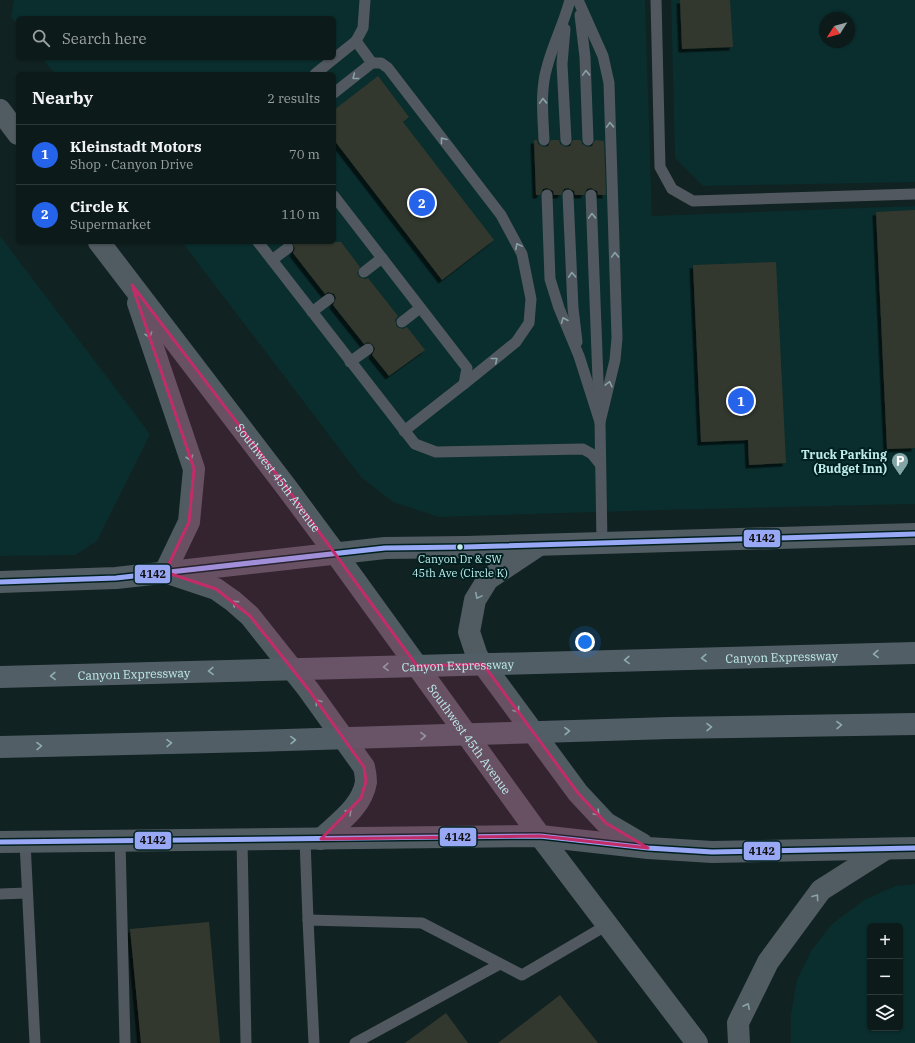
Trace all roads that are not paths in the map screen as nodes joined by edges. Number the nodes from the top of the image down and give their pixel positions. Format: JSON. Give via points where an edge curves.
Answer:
{"nodes":[{"id":1,"x":365,"y":0,"type":"edge"},
{"id":2,"x":656,"y":0,"type":"edge"},
{"id":3,"x":576,"y":1,"type":"edge"},
{"id":4,"x":566,"y":17,"type":"junction"},
{"id":5,"x":356,"y":41,"type":"junction"},
{"id":6,"x":336,"y":57,"type":"edge"},
{"id":7,"x":332,"y":60,"type":"edge"},
{"id":8,"x":372,"y":63,"type":"junction"},
{"id":9,"x":317,"y":72,"type":"edge"},
{"id":10,"x":336,"y":91,"type":"edge"},
{"id":11,"x":0,"y":110,"type":"edge"},
{"id":12,"x":16,"y":131,"type":"edge"},
{"id":13,"x":544,"y":140,"type":"dead end"},
{"id":14,"x":566,"y":140,"type":"dead end"},
{"id":15,"x":588,"y":140,"type":"dead end"},
{"id":16,"x":547,"y":194,"type":"dead end"},
{"id":17,"x":915,"y":194,"type":"edge"},
{"id":18,"x":568,"y":195,"type":"dead end"},
{"id":19,"x":591,"y":195,"type":"dead end"},
{"id":20,"x":338,"y":210,"type":"edge"},
{"id":21,"x":101,"y":244,"type":"edge"},
{"id":22,"x":260,"y":244,"type":"edge"},
{"id":23,"x":288,"y":248,"type":"dead end"},
{"id":24,"x":382,"y":258,"type":"junction"},
{"id":25,"x":272,"y":260,"type":"junction"},
{"id":26,"x":364,"y":272,"type":"dead end"},
{"id":27,"x":132,"y":285,"type":"junction"},
{"id":28,"x":329,"y":299,"type":"dead end"},
{"id":29,"x":420,"y":308,"type":"junction"},
{"id":30,"x":312,"y":312,"type":"junction"},
{"id":31,"x":402,"y":322,"type":"dead end"},
{"id":32,"x":368,"y":349,"type":"dead end"},
{"id":33,"x":579,"y":356,"type":"junction"},
{"id":34,"x":350,"y":362,"type":"junction"},
{"id":35,"x":464,"y":384,"type":"junction"},
{"id":36,"x":600,"y":422,"type":"junction"},
{"id":37,"x":404,"y":431,"type":"junction"},
{"id":38,"x":600,"y":464,"type":"junction"},
{"id":39,"x":915,"y":534,"type":"edge"},
{"id":40,"x":602,"y":542,"type":"junction"},
{"id":41,"x":539,"y":545,"type":"junction"},
{"id":42,"x":336,"y":554,"type":"junction"},
{"id":43,"x":165,"y":572,"type":"junction"},
{"id":44,"x":0,"y":582,"type":"edge"},
{"id":45,"x":915,"y":653,"type":"edge"},
{"id":46,"x":0,"y":677,"type":"edge"},
{"id":47,"x":915,"y":724,"type":"edge"},
{"id":48,"x":0,"y":747,"type":"edge"},
{"id":49,"x":540,"y":836,"type":"junction"},
{"id":50,"x":313,"y":839,"type":"junction"},
{"id":51,"x":242,"y":840,"type":"junction"},
{"id":52,"x":120,"y":841,"type":"junction"},
{"id":53,"x":0,"y":842,"type":"edge"},
{"id":54,"x":25,"y":842,"type":"junction"},
{"id":55,"x":648,"y":848,"type":"junction"},
{"id":56,"x":915,"y":848,"type":"edge"},
{"id":57,"x":884,"y":850,"type":"junction"},
{"id":58,"x":27,"y":893,"type":"junction"},
{"id":59,"x":0,"y":894,"type":"edge"},
{"id":60,"x":308,"y":920,"type":"junction"},
{"id":61,"x":607,"y":925,"type":"junction"},
{"id":62,"x":500,"y":964,"type":"junction"},
{"id":63,"x":36,"y":1043,"type":"edge"},
{"id":64,"x":125,"y":1043,"type":"edge"},
{"id":65,"x":246,"y":1043,"type":"edge"},
{"id":66,"x":314,"y":1043,"type":"edge"},
{"id":67,"x":355,"y":1043,"type":"edge"},
{"id":68,"x":697,"y":1043,"type":"edge"},
{"id":69,"x":739,"y":1043,"type":"edge"}],
"edges":[{"from":1,"to":5,"type":"lane","via":[[364,28]]},
{"from":2,"to":17,"type":"lane","via":[[660,167],[672,189],[693,201]]},
{"from":3,"to":4,"type":"lane"},
{"from":15,"to":3,"type":"lane","one_way":true,"via":[[585,57]]},
{"from":36,"to":3,"type":"lane","one_way":true,"via":[[615,360],[617,338],[609,83],[603,56]]},
{"from":13,"to":4,"type":"lane","one_way":true,"via":[[542,91],[547,66]]},
{"from":4,"to":14,"type":"lane","via":[[562,64]]},
{"from":5,"to":6,"type":"lane"},
{"from":5,"to":8,"type":"lane"},
{"from":7,"to":9,"type":"lane"},
{"from":8,"to":10,"type":"lane","one_way":true},
{"from":35,"to":8,"type":"lane","one_way":true,"via":[[516,342],[529,323],[531,299],[522,254],[501,214],[388,68],[381,63]]},
{"from":11,"to":12,"type":"main road"},
{"from":33,"to":16,"type":"lane","one_way":true,"via":[[550,279]]},
{"from":33,"to":18,"type":"lane","one_way":true,"via":[[573,308]]},
{"from":36,"to":19,"type":"lane","one_way":true},
{"from":20,"to":24,"type":"lane"},
{"from":21,"to":27,"type":"main road","name":"Southwest 45th Avenue"},
{"from":22,"to":25,"type":"lane"},
{"from":23,"to":25,"type":"lane"},
{"from":24,"to":26,"type":"lane"},
{"from":24,"to":29,"type":"lane"},
{"from":25,"to":30,"type":"lane"},
{"from":27,"to":42,"type":"main road","name":"Southwest 45th Avenue"},
{"from":27,"to":43,"type":"main road","one_way":true,"via":[[194,469],[189,522]]},
{"from":28,"to":30,"type":"lane"},
{"from":29,"to":31,"type":"lane"},
{"from":29,"to":35,"type":"lane","via":[[467,368]]},
{"from":30,"to":34,"type":"lane"},
{"from":32,"to":34,"type":"lane"},
{"from":33,"to":36,"type":"lane"},
{"from":34,"to":37,"type":"lane"},
{"from":35,"to":37,"type":"lane"},
{"from":36,"to":38,"type":"lane"},
{"from":37,"to":38,"type":"lane","via":[[415,444],[436,452],[583,448]]},
{"from":38,"to":40,"type":"lane"},
{"from":39,"to":40,"type":"main road"},
{"from":40,"to":41,"type":"main road"},
{"from":41,"to":42,"type":"main road","via":[[385,548]]},
{"from":41,"to":55,"type":"main road","one_way":true,"via":[[488,579],[475,600],[469,632],[477,656],[578,794],[606,823]]},
{"from":42,"to":43,"type":"main road"},
{"from":42,"to":49,"type":"main road","name":"Southwest 45th Avenue"},
{"from":43,"to":44,"type":"main road","via":[[116,578]]},
{"from":50,"to":43,"type":"main road","one_way":true,"via":[[351,811],[361,798],[366,780],[364,767],[308,689],[250,616],[216,589]]},
{"from":45,"to":46,"type":"highway","name":"Canyon Expressway","one_way":true},
{"from":48,"to":47,"type":"highway","one_way":true,"via":[[670,728]]},
{"from":49,"to":50,"type":"main road"},
{"from":49,"to":55,"type":"main road"},
{"from":49,"to":61,"type":"main road","name":"Southwest 45th Avenue"},
{"from":50,"to":51,"type":"main road"},
{"from":50,"to":60,"type":"lane"},
{"from":51,"to":52,"type":"main road"},
{"from":51,"to":65,"type":"lane"},
{"from":52,"to":54,"type":"main road"},
{"from":52,"to":64,"type":"lane"},
{"from":53,"to":54,"type":"main road"},
{"from":54,"to":58,"type":"lane"},
{"from":55,"to":57,"type":"main road","via":[[712,852]]},
{"from":56,"to":57,"type":"main road"},
{"from":69,"to":57,"type":"main road","one_way":true,"via":[[738,1023],[768,962],[822,890]]},
{"from":58,"to":59,"type":"lane"},
{"from":58,"to":63,"type":"lane"},
{"from":60,"to":62,"type":"lane","via":[[422,923]]},
{"from":60,"to":66,"type":"lane"},
{"from":61,"to":62,"type":"lane","via":[[522,976]]},
{"from":61,"to":68,"type":"main road","name":"Southwest 45th Avenue"},
{"from":62,"to":67,"type":"lane"}]}
